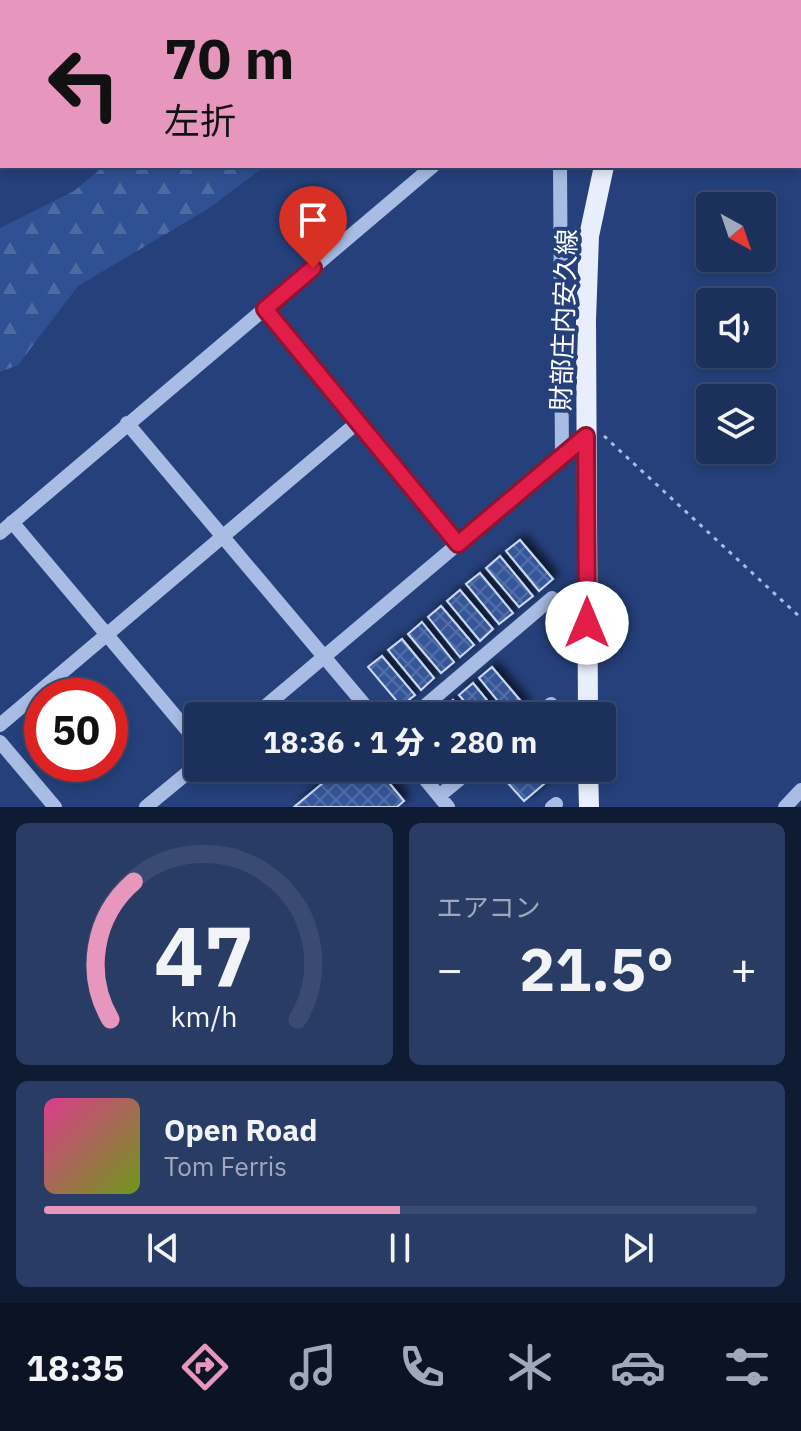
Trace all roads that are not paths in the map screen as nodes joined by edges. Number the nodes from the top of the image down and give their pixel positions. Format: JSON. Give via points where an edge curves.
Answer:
{"nodes":[{"id":1,"x":431,"y":168,"type":"edge"},
{"id":2,"x":560,"y":168,"type":"edge"},
{"id":3,"x":604,"y":168,"type":"edge"},
{"id":4,"x":265,"y":309,"type":"junction"},
{"id":5,"x":358,"y":422,"type":"junction"},
{"id":6,"x":127,"y":423,"type":"junction"},
{"id":7,"x":587,"y":428,"type":"junction"},
{"id":8,"x":562,"y":457,"type":"junction"},
{"id":9,"x":12,"y":522,"type":"junction"},
{"id":10,"x":0,"y":533,"type":"edge"},
{"id":11,"x":223,"y":536,"type":"junction"},
{"id":12,"x":458,"y":544,"type":"junction"},
{"id":13,"x":552,"y":598,"type":"dead end"},
{"id":14,"x":107,"y":634,"type":"junction"},
{"id":15,"x":325,"y":657,"type":"junction"},
{"id":16,"x":271,"y":702,"type":"edge"},
{"id":17,"x":362,"y":702,"type":"edge"},
{"id":18,"x":429,"y":702,"type":"edge"},
{"id":19,"x":588,"y":702,"type":"edge"},
{"id":20,"x":0,"y":725,"type":"edge"},
{"id":21,"x":184,"y":726,"type":"edge"},
{"id":22,"x":0,"y":742,"type":"edge"},
{"id":23,"x":184,"y":776,"type":"edge"},
{"id":24,"x":428,"y":782,"type":"edge"},
{"id":25,"x":461,"y":782,"type":"edge"},
{"id":26,"x":588,"y":782,"type":"edge"},
{"id":27,"x":801,"y":790,"type":"edge"},
{"id":28,"x":444,"y":801,"type":"edge"},
{"id":29,"x":55,"y":807,"type":"edge"},
{"id":30,"x":146,"y":807,"type":"edge"},
{"id":31,"x":589,"y":807,"type":"edge"},
{"id":32,"x":785,"y":807,"type":"edge"}],
"edges":[{"from":1,"to":4,"type":"street"},
{"from":2,"to":8,"type":"street"},
{"from":3,"to":7,"type":"main road","name":"財部庄内安久線","via":[[589,236]]},
{"from":4,"to":5,"type":"street"},
{"from":4,"to":6,"type":"street"},
{"from":5,"to":11,"type":"street"},
{"from":5,"to":12,"type":"street"},
{"from":6,"to":9,"type":"street"},
{"from":6,"to":11,"type":"street"},
{"from":7,"to":8,"type":"street"},
{"from":7,"to":19,"type":"main road","name":"財部庄内安久線"},
{"from":8,"to":12,"type":"street"},
{"from":9,"to":10,"type":"street"},
{"from":9,"to":14,"type":"street"},
{"from":11,"to":14,"type":"street"},
{"from":11,"to":15,"type":"street"},
{"from":12,"to":15,"type":"street"},
{"from":13,"to":18,"type":"street"},
{"from":14,"to":20,"type":"street"},
{"from":14,"to":21,"type":"street"},
{"from":15,"to":16,"type":"street"},
{"from":15,"to":17,"type":"street"},
{"from":22,"to":29,"type":"street"},
{"from":23,"to":30,"type":"street"},
{"from":24,"to":28,"type":"street"},
{"from":25,"to":28,"type":"street"},
{"from":26,"to":31,"type":"main road"},
{"from":27,"to":32,"type":"street"}]}
